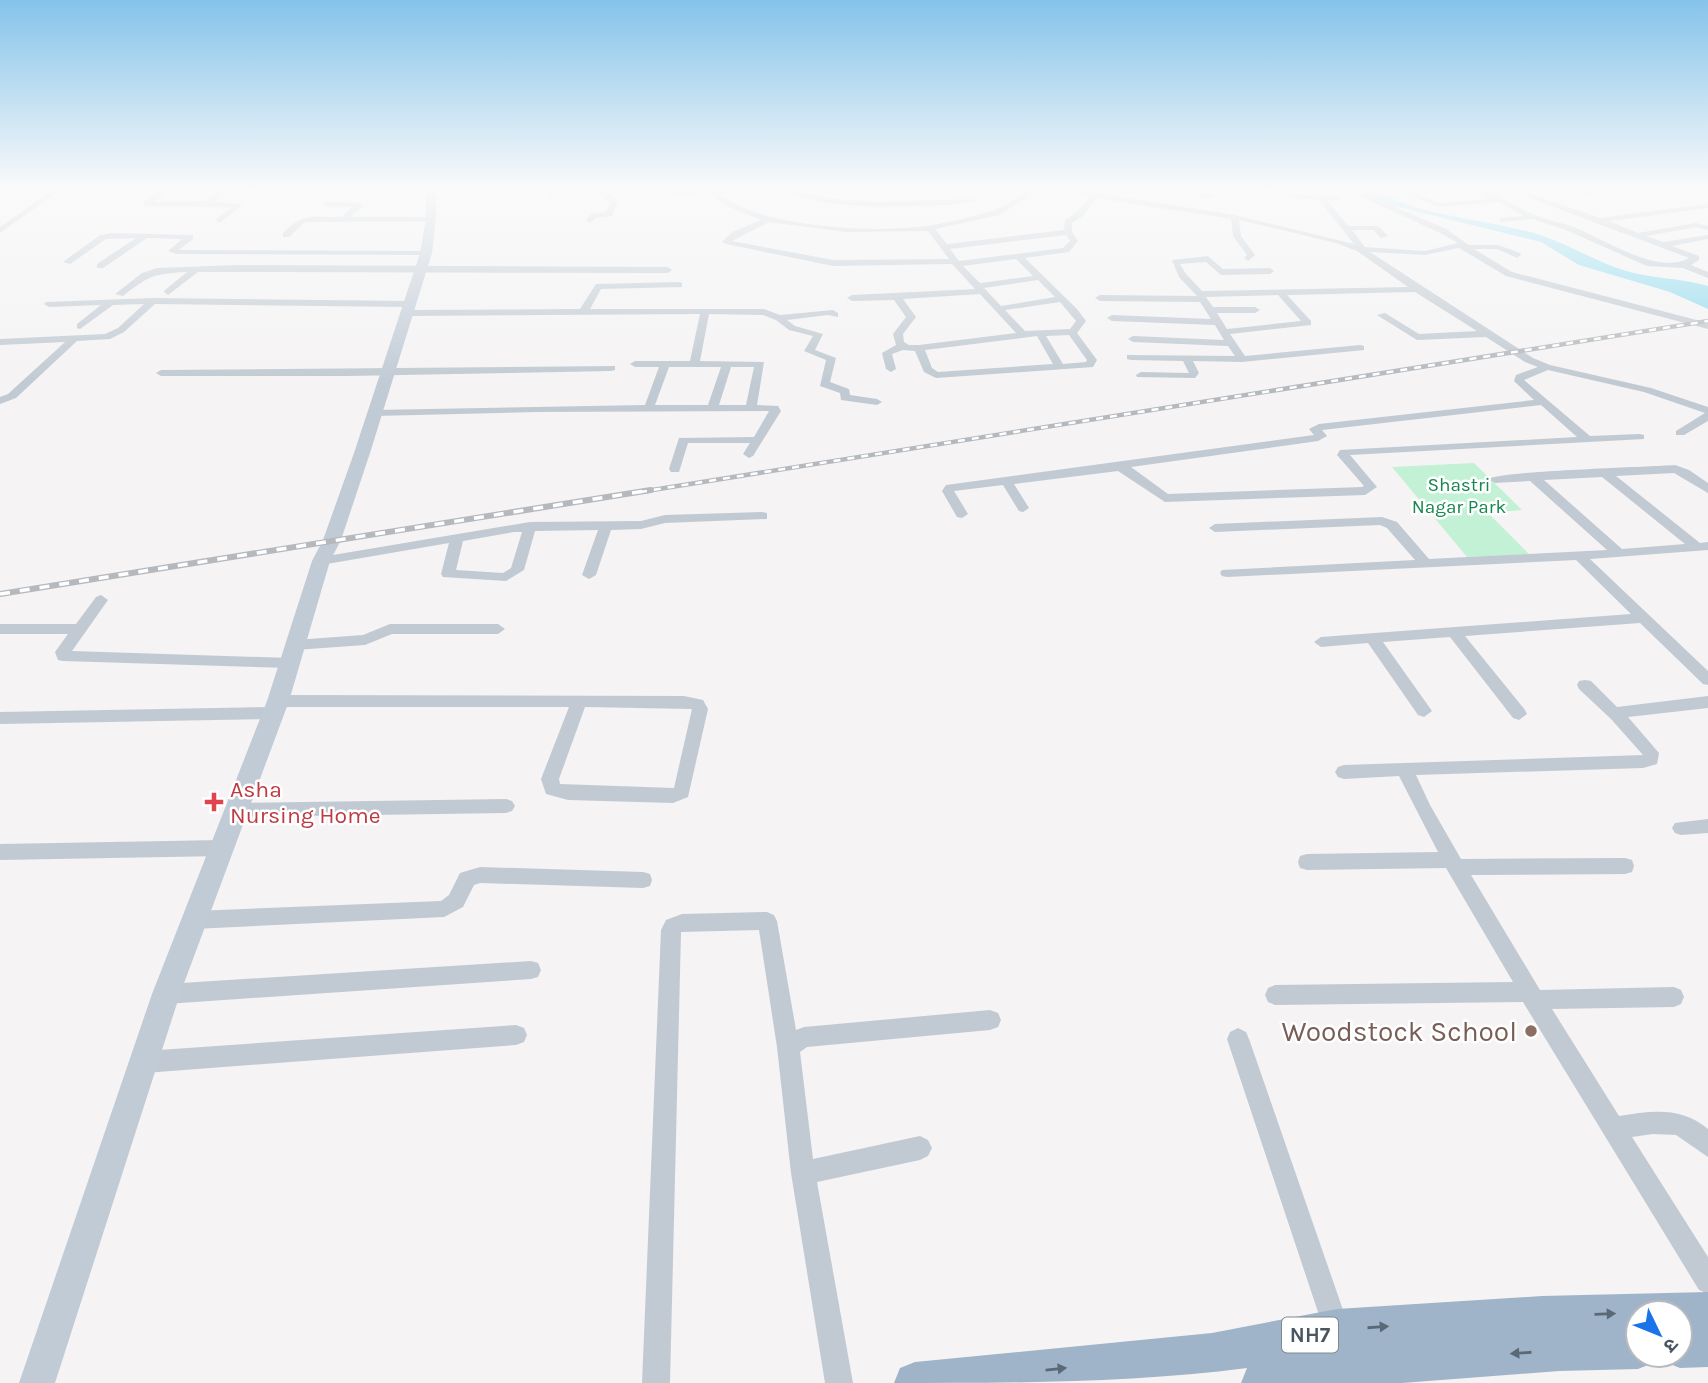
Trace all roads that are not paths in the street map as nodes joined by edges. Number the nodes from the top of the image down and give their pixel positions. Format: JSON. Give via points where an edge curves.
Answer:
{"nodes":[{"id":1,"x":79,"y":254,"type":"edge"},
{"id":2,"x":119,"y":254,"type":"edge"},
{"id":3,"x":218,"y":254,"type":"edge"},
{"id":4,"x":424,"y":254,"type":"edge"},
{"id":5,"x":785,"y":254,"type":"edge"},
{"id":6,"x":950,"y":254,"type":"edge"},
{"id":7,"x":1041,"y":254,"type":"edge"},
{"id":8,"x":1250,"y":254,"type":"edge"},
{"id":9,"x":1368,"y":254,"type":"edge"},
{"id":10,"x":1475,"y":254,"type":"edge"},
{"id":11,"x":1513,"y":254,"type":"edge"},
{"id":12,"x":1624,"y":254,"type":"edge"},
{"id":13,"x":1684,"y":254,"type":"edge"},
{"id":14,"x":1517,"y":255,"type":"dead end"},
{"id":15,"x":1019,"y":257,"type":"junction"},
{"id":16,"x":1248,"y":258,"type":"dead end"},
{"id":17,"x":423,"y":261,"type":"junction"},
{"id":18,"x":67,"y":262,"type":"dead end"},
{"id":19,"x":956,"y":262,"type":"junction"},
{"id":20,"x":1684,"y":265,"type":"junction"},
{"id":21,"x":100,"y":266,"type":"dead end"},
{"id":22,"x":668,"y":270,"type":"dead end"},
{"id":23,"x":194,"y":271,"type":"junction"},
{"id":24,"x":1270,"y":271,"type":"dead end"},
{"id":25,"x":1708,"y":275,"type":"edge"},
{"id":26,"x":1041,"y":277,"type":"junction"},
{"id":27,"x":679,"y":285,"type":"dead end"},
{"id":28,"x":980,"y":289,"type":"junction"},
{"id":29,"x":1417,"y":289,"type":"junction"},
{"id":30,"x":167,"y":292,"type":"dead end"},
{"id":31,"x":1281,"y":293,"type":"junction"},
{"id":32,"x":120,"y":294,"type":"dead end"},
{"id":33,"x":897,"y":297,"type":"junction"},
{"id":34,"x":1202,"y":297,"type":"junction"},
{"id":35,"x":1100,"y":298,"type":"dead end"},
{"id":36,"x":852,"y":299,"type":"dead end"},
{"id":37,"x":1062,"y":299,"type":"junction"},
{"id":38,"x":153,"y":302,"type":"junction"},
{"id":39,"x":110,"y":303,"type":"junction"},
{"id":40,"x":49,"y":304,"type":"dead end"},
{"id":41,"x":408,"y":309,"type":"junction"},
{"id":42,"x":997,"y":309,"type":"junction"},
{"id":43,"x":1211,"y":310,"type":"junction"},
{"id":44,"x":1255,"y":310,"type":"dead end"},
{"id":45,"x":705,"y":311,"type":"junction"},
{"id":46,"x":583,"y":313,"type":"junction"},
{"id":47,"x":835,"y":315,"type":"dead end"},
{"id":48,"x":1382,"y":316,"type":"dead end"},
{"id":49,"x":779,"y":318,"type":"junction"},
{"id":50,"x":1112,"y":318,"type":"dead end"},
{"id":51,"x":1219,"y":321,"type":"junction"},
{"id":52,"x":80,"y":326,"type":"dead end"},
{"id":53,"x":1708,"y":326,"type":"edge"},
{"id":54,"x":1072,"y":332,"type":"junction"},
{"id":55,"x":1224,"y":332,"type":"junction"},
{"id":56,"x":1022,"y":334,"type":"junction"},
{"id":57,"x":1487,"y":334,"type":"junction"},
{"id":58,"x":1041,"y":335,"type":"junction"},
{"id":59,"x":1133,"y":339,"type":"dead end"},
{"id":60,"x":73,"y":340,"type":"junction"},
{"id":61,"x":17,"y":341,"type":"junction"},
{"id":62,"x":0,"y":342,"type":"edge"},
{"id":63,"x":1230,"y":342,"type":"junction"},
{"id":64,"x":903,"y":346,"type":"junction"},
{"id":65,"x":919,"y":348,"type":"junction"},
{"id":66,"x":1360,"y":348,"type":"dead end"},
{"id":67,"x":0,"y":354,"type":"edge"},
{"id":68,"x":1131,"y":357,"type":"dead end"},
{"id":69,"x":1187,"y":359,"type":"junction"},
{"id":70,"x":1242,"y":359,"type":"junction"},
{"id":71,"x":635,"y":364,"type":"dead end"},
{"id":72,"x":665,"y":364,"type":"junction"},
{"id":73,"x":694,"y":364,"type":"junction"},
{"id":74,"x":727,"y":364,"type":"junction"},
{"id":75,"x":1547,"y":367,"type":"junction"},
{"id":76,"x":611,"y":368,"type":"dead end"},
{"id":77,"x":1060,"y":368,"type":"junction"},
{"id":78,"x":891,"y":369,"type":"dead end"},
{"id":79,"x":161,"y":373,"type":"dead end"},
{"id":80,"x":386,"y":373,"type":"junction"},
{"id":81,"x":1141,"y":375,"type":"dead end"},
{"id":82,"x":0,"y":401,"type":"edge"},
{"id":83,"x":877,"y":402,"type":"dead end"},
{"id":84,"x":1542,"y":402,"type":"junction"},
{"id":85,"x":713,"y":407,"type":"junction"},
{"id":86,"x":751,"y":407,"type":"junction"},
{"id":87,"x":649,"y":408,"type":"junction"},
{"id":88,"x":1708,"y":411,"type":"edge"},
{"id":89,"x":374,"y":413,"type":"junction"},
{"id":90,"x":1708,"y":416,"type":"edge"},
{"id":91,"x":1680,"y":433,"type":"dead end"},
{"id":92,"x":1640,"y":437,"type":"dead end"},
{"id":93,"x":1586,"y":439,"type":"junction"},
{"id":94,"x":757,"y":440,"type":"junction"},
{"id":95,"x":750,"y":454,"type":"dead end"},
{"id":96,"x":1121,"y":467,"type":"junction"},
{"id":97,"x":676,"y":469,"type":"dead end"},
{"id":98,"x":1604,"y":472,"type":"junction"},
{"id":99,"x":1532,"y":476,"type":"junction"},
{"id":100,"x":1495,"y":479,"type":"dead end"},
{"id":101,"x":1007,"y":482,"type":"junction"},
{"id":102,"x":1708,"y":489,"type":"edge"},
{"id":103,"x":1023,"y":508,"type":"dead end"},
{"id":104,"x":962,"y":514,"type":"dead end"},
{"id":105,"x":762,"y":516,"type":"dead end"},
{"id":106,"x":530,"y":526,"type":"junction"},
{"id":107,"x":606,"y":526,"type":"junction"},
{"id":108,"x":1214,"y":527,"type":"dead end"},
{"id":109,"x":457,"y":538,"type":"junction"},
{"id":110,"x":1703,"y":547,"type":"edge"},
{"id":111,"x":1619,"y":553,"type":"junction"},
{"id":112,"x":1579,"y":556,"type":"junction"},
{"id":113,"x":321,"y":561,"type":"junction"},
{"id":114,"x":1425,"y":563,"type":"junction"},
{"id":115,"x":1227,"y":573,"type":"dead end"},
{"id":116,"x":589,"y":575,"type":"dead end"},
{"id":117,"x":101,"y":600,"type":"dead end"},
{"id":118,"x":1644,"y":618,"type":"junction"},
{"id":119,"x":0,"y":629,"type":"edge"},
{"id":120,"x":80,"y":629,"type":"junction"},
{"id":121,"x":498,"y":629,"type":"dead end"},
{"id":122,"x":1454,"y":632,"type":"junction"},
{"id":123,"x":1373,"y":639,"type":"junction"},
{"id":124,"x":1321,"y":642,"type":"dead end"},
{"id":125,"x":292,"y":654,"type":"junction"},
{"id":126,"x":1708,"y":680,"type":"edge"},
{"id":127,"x":1585,"y":685,"type":"dead end"},
{"id":128,"x":579,"y":702,"type":"junction"},
{"id":129,"x":1708,"y":702,"type":"edge"},
{"id":130,"x":275,"y":707,"type":"junction"},
{"id":131,"x":1424,"y":711,"type":"dead end"},
{"id":132,"x":1518,"y":713,"type":"dead end"},
{"id":133,"x":1614,"y":714,"type":"junction"},
{"id":134,"x":0,"y":718,"type":"edge"},
{"id":135,"x":1405,"y":769,"type":"junction"},
{"id":136,"x":1344,"y":772,"type":"dead end"},
{"id":137,"x":506,"y":806,"type":"dead end"},
{"id":138,"x":238,"y":810,"type":"junction"},
{"id":139,"x":1708,"y":826,"type":"edge"},
{"id":140,"x":1681,"y":828,"type":"dead end"},
{"id":141,"x":222,"y":848,"type":"junction"},
{"id":142,"x":4,"y":857,"type":"edge"},
{"id":143,"x":1307,"y":862,"type":"dead end"},
{"id":144,"x":1454,"y":863,"type":"junction"},
{"id":145,"x":1625,"y":866,"type":"dead end"},
{"id":146,"x":643,"y":880,"type":"dead end"},
{"id":147,"x":194,"y":920,"type":"junction"},
{"id":148,"x":531,"y":970,"type":"dead end"},
{"id":149,"x":166,"y":994,"type":"junction"},
{"id":150,"x":1275,"y":995,"type":"dead end"},
{"id":151,"x":1531,"y":996,"type":"junction"},
{"id":152,"x":1674,"y":997,"type":"dead end"},
{"id":153,"x":990,"y":1020,"type":"dead end"},
{"id":154,"x":516,"y":1035,"type":"dead end"},
{"id":155,"x":1238,"y":1039,"type":"dead end"},
{"id":156,"x":788,"y":1047,"type":"junction"},
{"id":157,"x":145,"y":1062,"type":"junction"},
{"id":158,"x":1615,"y":1128,"type":"junction"},
{"id":159,"x":1708,"y":1145,"type":"edge"},
{"id":160,"x":920,"y":1149,"type":"dead end"},
{"id":161,"x":803,"y":1173,"type":"junction"},
{"id":162,"x":1701,"y":1324,"type":"edge"},
{"id":163,"x":1337,"y":1330,"type":"junction"},
{"id":164,"x":1624,"y":1348,"type":"edge"},
{"id":165,"x":37,"y":1383,"type":"edge"},
{"id":166,"x":656,"y":1383,"type":"edge"},
{"id":167,"x":839,"y":1383,"type":"edge"},
{"id":168,"x":915,"y":1383,"type":"edge"},
{"id":169,"x":1262,"y":1383,"type":"edge"}],
"edges":[{"from":1,"to":18,"type":"street"},
{"from":2,"to":21,"type":"street"},
{"from":3,"to":17,"type":"street"},
{"from":4,"to":17,"type":"main road"},
{"from":5,"to":19,"type":"street","via":[[833,263]]},
{"from":6,"to":19,"type":"street"},
{"from":7,"to":15,"type":"street"},
{"from":8,"to":16,"type":"street"},
{"from":9,"to":29,"type":"street"},
{"from":10,"to":53,"type":"street","via":[[1509,274]]},
{"from":11,"to":14,"type":"street"},
{"from":12,"to":20,"type":"street","via":[[1653,265]]},
{"from":13,"to":20,"type":"street","via":[[1698,259]]},
{"from":15,"to":19,"type":"street"},
{"from":15,"to":26,"type":"street"},
{"from":17,"to":22,"type":"street"},
{"from":17,"to":23,"type":"street"},
{"from":17,"to":41,"type":"main road"},
{"from":19,"to":28,"type":"street"},
{"from":20,"to":25,"type":"street"},
{"from":23,"to":30,"type":"street"},
{"from":23,"to":32,"type":"street","via":[[150,272]]},
{"from":24,"to":34,"type":"street","via":[[1224,272],[1209,259],[1177,261],[1182,275]]},
{"from":26,"to":28,"type":"street"},
{"from":26,"to":37,"type":"street"},
{"from":27,"to":46,"type":"street","via":[[599,286]]},
{"from":28,"to":33,"type":"street"},
{"from":28,"to":42,"type":"street"},
{"from":29,"to":31,"type":"street"},
{"from":29,"to":57,"type":"street"},
{"from":31,"to":34,"type":"street"},
{"from":31,"to":55,"type":"street","via":[[1308,323]]},
{"from":33,"to":36,"type":"street"},
{"from":33,"to":64,"type":"street","via":[[911,317],[898,334]]},
{"from":34,"to":35,"type":"street"},
{"from":34,"to":43,"type":"street"},
{"from":37,"to":42,"type":"street"},
{"from":37,"to":54,"type":"street","via":[[1081,321]]},
{"from":38,"to":39,"type":"street"},
{"from":38,"to":41,"type":"street"},
{"from":38,"to":60,"type":"street","via":[[115,334]]},
{"from":39,"to":40,"type":"street"},
{"from":39,"to":52,"type":"street"},
{"from":41,"to":46,"type":"street"},
{"from":41,"to":80,"type":"main road"},
{"from":42,"to":56,"type":"street"},
{"from":43,"to":44,"type":"street"},
{"from":43,"to":51,"type":"street"},
{"from":45,"to":46,"type":"street"},
{"from":45,"to":49,"type":"street","via":[[750,310]]},
{"from":45,"to":73,"type":"street"},
{"from":47,"to":49,"type":"street"},
{"from":48,"to":57,"type":"street","via":[[1415,336]]},
{"from":49,"to":83,"type":"street","via":[[792,328],[819,335],[809,353],[831,358],[825,385],[845,391],[845,398]]},
{"from":50,"to":51,"type":"street"},
{"from":51,"to":55,"type":"street"},
{"from":54,"to":58,"type":"street"},
{"from":54,"to":77,"type":"street","via":[[1092,362]]},
{"from":55,"to":63,"type":"street"},
{"from":56,"to":58,"type":"street"},
{"from":56,"to":65,"type":"street"},
{"from":57,"to":75,"type":"street"},
{"from":58,"to":77,"type":"street"},
{"from":59,"to":63,"type":"street"},
{"from":60,"to":61,"type":"street"},
{"from":60,"to":82,"type":"street","via":[[12,396]]},
{"from":61,"to":62,"type":"street"},
{"from":61,"to":67,"type":"street"},
{"from":63,"to":70,"type":"street"},
{"from":64,"to":65,"type":"street"},
{"from":64,"to":78,"type":"street","via":[[887,353]]},
{"from":65,"to":77,"type":"street","via":[[928,370],[936,375]]},
{"from":66,"to":70,"type":"street"},
{"from":68,"to":69,"type":"street"},
{"from":69,"to":70,"type":"street"},
{"from":69,"to":81,"type":"street","via":[[1191,376]]},
{"from":71,"to":72,"type":"street"},
{"from":72,"to":73,"type":"street"},
{"from":72,"to":87,"type":"street"},
{"from":73,"to":74,"type":"street"},
{"from":74,"to":85,"type":"street"},
{"from":74,"to":86,"type":"street","via":[[761,366]]},
{"from":75,"to":84,"type":"street","via":[[1518,379]]},
{"from":75,"to":88,"type":"street","via":[[1632,386]]},
{"from":76,"to":80,"type":"street"},
{"from":79,"to":80,"type":"street"},
{"from":80,"to":89,"type":"main road"},
{"from":84,"to":93,"type":"street"},
{"from":84,"to":96,"type":"street","via":[[1319,427],[1315,429],[1321,436],[1318,439]]},
{"from":85,"to":86,"type":"street"},
{"from":85,"to":87,"type":"street"},
{"from":86,"to":94,"type":"street","via":[[775,409]]},
{"from":87,"to":89,"type":"street"},
{"from":89,"to":113,"type":"main road"},
{"from":90,"to":91,"type":"street"},
{"from":92,"to":93,"type":"street"},
{"from":93,"to":96,"type":"street","via":[[1344,452],[1371,487],[1365,491],[1165,498]]},
{"from":94,"to":95,"type":"street"},
{"from":94,"to":97,"type":"street","via":[[683,440]]},
{"from":96,"to":101,"type":"street"},
{"from":98,"to":99,"type":"street"},
{"from":98,"to":102,"type":"street","via":[[1675,469]]},
{"from":98,"to":110,"type":"street"},
{"from":99,"to":100,"type":"street"},
{"from":99,"to":111,"type":"street"},
{"from":101,"to":103,"type":"street"},
{"from":101,"to":104,"type":"street","via":[[948,489]]},
{"from":105,"to":107,"type":"street"},
{"from":106,"to":107,"type":"street"},
{"from":106,"to":109,"type":"street"},
{"from":106,"to":109,"type":"street","via":[[517,570],[506,577],[448,575]]},
{"from":107,"to":116,"type":"street"},
{"from":108,"to":114,"type":"street","via":[[1382,521],[1392,525]]},
{"from":109,"to":113,"type":"street"},
{"from":110,"to":111,"type":"street"},
{"from":111,"to":112,"type":"street"},
{"from":112,"to":114,"type":"street"},
{"from":112,"to":118,"type":"street"},
{"from":113,"to":125,"type":"main road"},
{"from":114,"to":115,"type":"street"},
{"from":117,"to":120,"type":"street"},
{"from":118,"to":122,"type":"street"},
{"from":118,"to":126,"type":"street"},
{"from":119,"to":120,"type":"street"},
{"from":120,"to":125,"type":"street","via":[[63,656]]},
{"from":121,"to":125,"type":"street","via":[[390,629],[365,640]]},
{"from":122,"to":123,"type":"street"},
{"from":122,"to":132,"type":"street"},
{"from":123,"to":124,"type":"street"},
{"from":123,"to":131,"type":"street"},
{"from":125,"to":130,"type":"main road"},
{"from":127,"to":133,"type":"street"},
{"from":128,"to":128,"type":"street","via":[[684,702],[700,707],[682,792],[673,796],[552,789],[550,779]]},
{"from":128,"to":130,"type":"street"},
{"from":129,"to":133,"type":"street"},
{"from":130,"to":134,"type":"street"},
{"from":130,"to":138,"type":"main road"},
{"from":133,"to":135,"type":"street","via":[[1651,753],[1651,759]]},
{"from":135,"to":136,"type":"street"},
{"from":135,"to":144,"type":"street"},
{"from":137,"to":138,"type":"street"},
{"from":138,"to":141,"type":"main road"},
{"from":139,"to":140,"type":"street"},
{"from":141,"to":142,"type":"street"},
{"from":141,"to":147,"type":"main road"},
{"from":143,"to":144,"type":"street"},
{"from":144,"to":145,"type":"street"},
{"from":144,"to":151,"type":"street"},
{"from":146,"to":147,"type":"street","via":[[475,875],[464,882],[456,901],[445,909]]},
{"from":147,"to":149,"type":"main road"},
{"from":148,"to":149,"type":"street"},
{"from":149,"to":157,"type":"main road"},
{"from":150,"to":151,"type":"street"},
{"from":151,"to":152,"type":"street"},
{"from":151,"to":158,"type":"street"},
{"from":153,"to":156,"type":"street","via":[[804,1037]]},
{"from":154,"to":157,"type":"street"},
{"from":155,"to":163,"type":"street"},
{"from":156,"to":161,"type":"street"},
{"from":156,"to":166,"type":"street","via":[[767,922],[673,926]]},
{"from":157,"to":165,"type":"main road"},
{"from":158,"to":159,"type":"street","via":[[1676,1122],[1692,1129]]},
{"from":158,"to":162,"type":"street"},
{"from":160,"to":161,"type":"street"},
{"from":161,"to":167,"type":"street"},
{"from":163,"to":162,"type":"highway","number":"NH7","one_way":true,"via":[[1542,1316]]},
{"from":168,"to":163,"type":"highway","number":"NH7","one_way":true,"via":[[1212,1354]]},
{"from":164,"to":169,"type":"highway","number":"NH7","one_way":true,"via":[[1349,1366]]}]}
